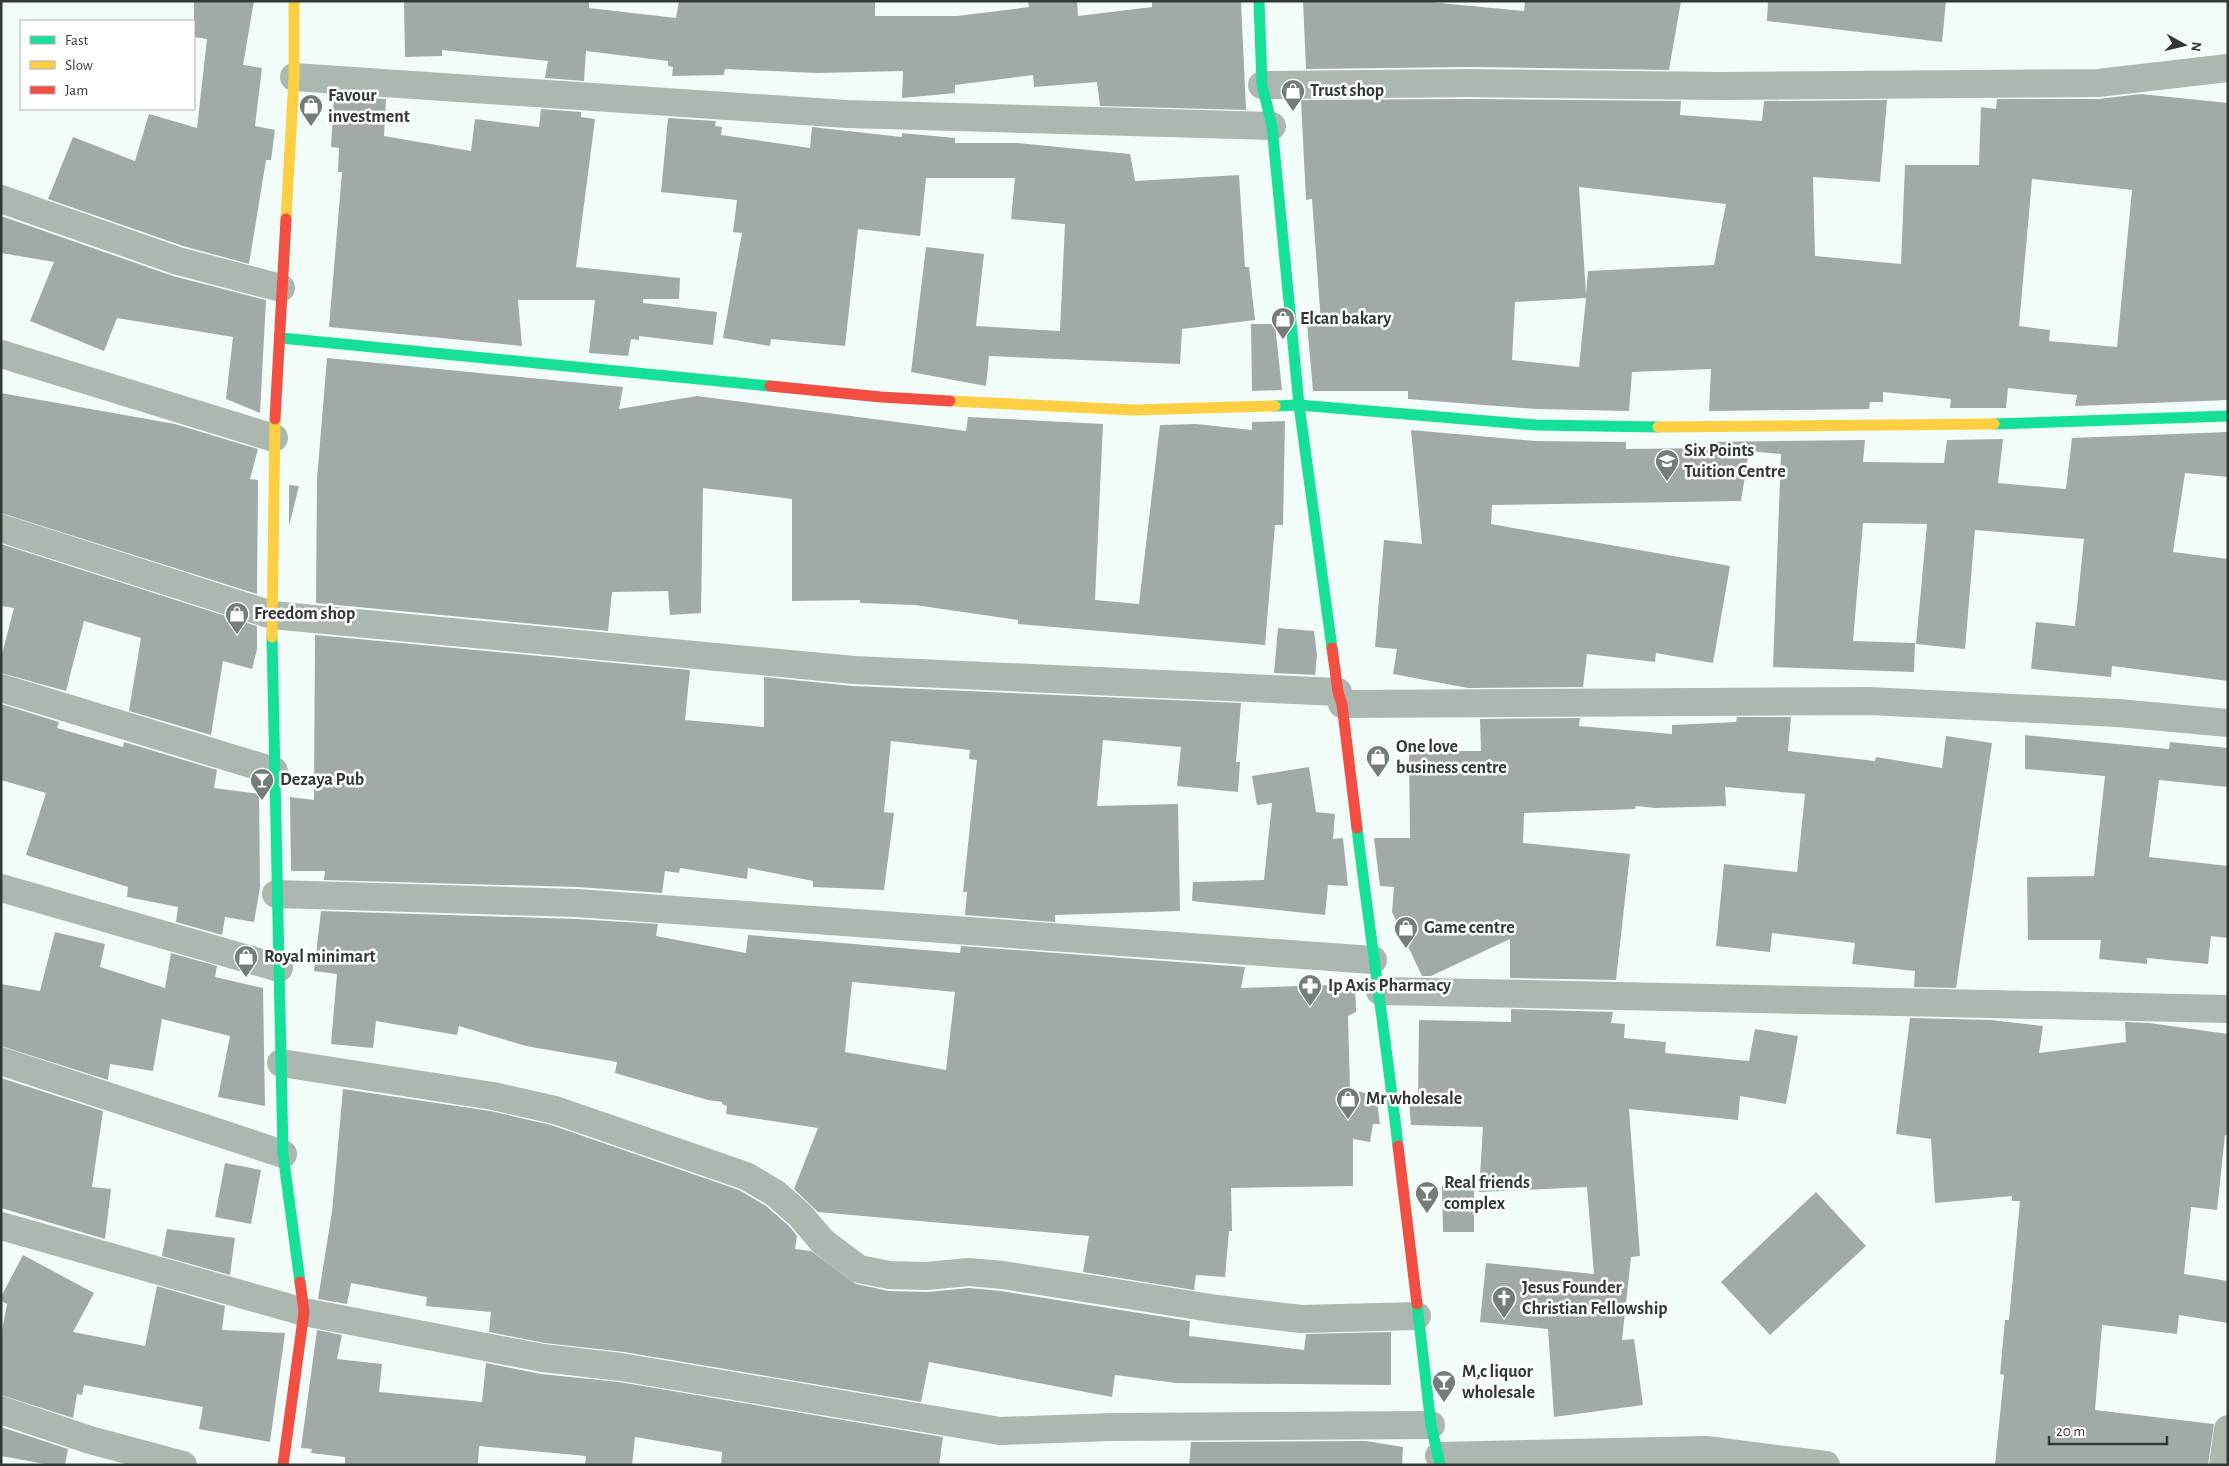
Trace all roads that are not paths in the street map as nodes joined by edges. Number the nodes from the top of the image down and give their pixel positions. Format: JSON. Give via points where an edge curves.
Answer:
{"nodes":[{"id":1,"x":294,"y":1,"type":"edge"},
{"id":2,"x":1259,"y":1,"type":"edge"},
{"id":3,"x":2228,"y":68,"type":"edge"},
{"id":4,"x":294,"y":77,"type":"junction"},
{"id":5,"x":1262,"y":85,"type":"junction"},
{"id":6,"x":1272,"y":126,"type":"junction"},
{"id":7,"x":1,"y":199,"type":"edge"},
{"id":8,"x":281,"y":288,"type":"junction"},
{"id":9,"x":280,"y":338,"type":"junction"},
{"id":10,"x":1,"y":354,"type":"edge"},
{"id":11,"x":1299,"y":405,"type":"junction"},
{"id":12,"x":2228,"y":416,"type":"edge"},
{"id":13,"x":274,"y":438,"type":"junction"},
{"id":14,"x":1,"y":528,"type":"edge"},
{"id":15,"x":272,"y":615,"type":"junction"},
{"id":16,"x":1,"y":688,"type":"edge"},
{"id":17,"x":1340,"y":698,"type":"junction"},
{"id":18,"x":2228,"y":723,"type":"edge"},
{"id":19,"x":274,"y":771,"type":"junction"},
{"id":20,"x":1,"y":888,"type":"edge"},
{"id":21,"x":276,"y":894,"type":"junction"},
{"id":22,"x":1373,"y":960,"type":"junction"},
{"id":23,"x":279,"y":968,"type":"junction"},
{"id":24,"x":1380,"y":991,"type":"junction"},
{"id":25,"x":2228,"y":1009,"type":"edge"},
{"id":26,"x":1,"y":1061,"type":"edge"},
{"id":27,"x":281,"y":1063,"type":"junction"},
{"id":28,"x":283,"y":1154,"type":"junction"},
{"id":29,"x":1,"y":1226,"type":"edge"},
{"id":30,"x":304,"y":1312,"type":"junction"},
{"id":31,"x":1417,"y":1316,"type":"junction"},
{"id":32,"x":1,"y":1410,"type":"edge"},
{"id":33,"x":1431,"y":1425,"type":"junction"},
{"id":34,"x":2228,"y":1429,"type":"edge"},
{"id":35,"x":1706,"y":1458,"type":"edge"},
{"id":36,"x":1440,"y":1460,"type":"edge"},
{"id":37,"x":182,"y":1465,"type":"edge"},
{"id":38,"x":283,"y":1465,"type":"edge"},
{"id":39,"x":1826,"y":1465,"type":"edge"},
{"id":40,"x":2223,"y":1465,"type":"edge"}],
"edges":[{"from":1,"to":4,"type":"street"},
{"from":2,"to":5,"type":"street"},
{"from":3,"to":5,"type":"street","via":[[2098,83],[1899,86]]},
{"from":4,"to":6,"type":"street","via":[[847,114]]},
{"from":4,"to":8,"type":"street"},
{"from":5,"to":6,"type":"street"},
{"from":6,"to":11,"type":"street"},
{"from":7,"to":8,"type":"street","via":[[178,261]]},
{"from":8,"to":9,"type":"street"},
{"from":9,"to":11,"type":"street","via":[[881,397],[1133,410]]},
{"from":9,"to":13,"type":"street"},
{"from":10,"to":13,"type":"street"},
{"from":11,"to":12,"type":"street","via":[[1536,425],[1635,427],[2052,423]]},
{"from":11,"to":17,"type":"street"},
{"from":13,"to":15,"type":"street"},
{"from":14,"to":15,"type":"street"},
{"from":15,"to":17,"type":"street","via":[[854,670]]},
{"from":15,"to":19,"type":"street"},
{"from":16,"to":19,"type":"street"},
{"from":17,"to":18,"type":"street","via":[[1869,701],[2108,712]]},
{"from":17,"to":22,"type":"street"},
{"from":19,"to":21,"type":"street"},
{"from":20,"to":23,"type":"street"},
{"from":21,"to":22,"type":"street","via":[[577,902]]},
{"from":21,"to":23,"type":"street"},
{"from":22,"to":24,"type":"street"},
{"from":23,"to":27,"type":"street"},
{"from":24,"to":25,"type":"street"},
{"from":24,"to":31,"type":"street"},
{"from":26,"to":28,"type":"street"},
{"from":27,"to":28,"type":"street"},
{"from":27,"to":31,"type":"street","via":[[493,1096],[555,1110],[737,1173],[775,1193],[823,1242],[859,1269],[889,1275],[969,1272],[1003,1275],[1301,1319]]},
{"from":28,"to":30,"type":"street"},
{"from":29,"to":30,"type":"street"},
{"from":30,"to":33,"type":"street","via":[[543,1358],[621,1367],[1000,1431]]},
{"from":30,"to":38,"type":"street"},
{"from":31,"to":33,"type":"street"},
{"from":32,"to":37,"type":"street","via":[[90,1440]]},
{"from":33,"to":36,"type":"street"},
{"from":34,"to":40,"type":"street"},
{"from":35,"to":36,"type":"street"},
{"from":35,"to":39,"type":"street"}]}
